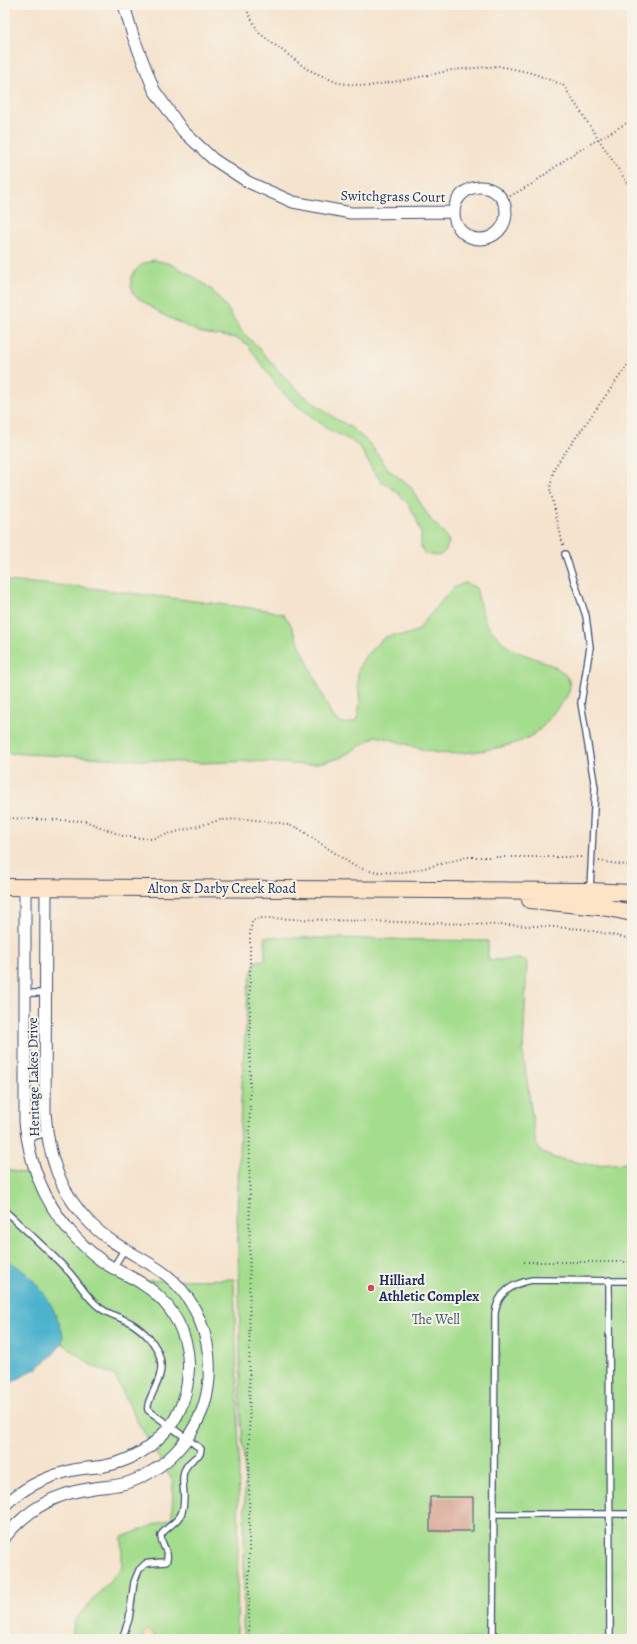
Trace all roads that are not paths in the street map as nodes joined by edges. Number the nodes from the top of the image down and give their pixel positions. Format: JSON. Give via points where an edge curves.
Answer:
{"nodes":[{"id":1,"x":124,"y":5,"type":"edge"},
{"id":2,"x":454,"y":212,"type":"junction"},
{"id":3,"x":565,"y":554,"type":"road end"},
{"id":4,"x":5,"y":887,"type":"edge"},
{"id":5,"x":25,"y":887,"type":"junction"},
{"id":6,"x":46,"y":887,"type":"junction"},
{"id":7,"x":439,"y":890,"type":"junction"},
{"id":8,"x":590,"y":891,"type":"junction"},
{"id":9,"x":632,"y":893,"type":"edge"},
{"id":10,"x":632,"y":913,"type":"edge"},
{"id":11,"x":25,"y":993,"type":"junction"},
{"id":12,"x":46,"y":993,"type":"junction"},
{"id":13,"x":47,"y":1133,"type":"junction"},
{"id":14,"x":27,"y":1138,"type":"junction"},
{"id":15,"x":5,"y":1211,"type":"edge"},
{"id":16,"x":124,"y":1250,"type":"junction"},
{"id":17,"x":113,"y":1268,"type":"junction"},
{"id":18,"x":609,"y":1280,"type":"junction"},
{"id":19,"x":632,"y":1281,"type":"edge"},
{"id":20,"x":170,"y":1426,"type":"junction"},
{"id":21,"x":187,"y":1439,"type":"junction"},
{"id":22,"x":5,"y":1505,"type":"edge"},
{"id":23,"x":494,"y":1514,"type":"junction"},
{"id":24,"x":609,"y":1514,"type":"junction"},
{"id":25,"x":632,"y":1514,"type":"edge"},
{"id":26,"x":5,"y":1537,"type":"edge"},
{"id":27,"x":122,"y":1639,"type":"edge"},
{"id":28,"x":493,"y":1639,"type":"edge"},
{"id":29,"x":610,"y":1639,"type":"edge"}],
"edges":[{"from":1,"to":2,"type":"street","name":"Switchgrass Court","via":[[154,90],[183,131],[213,159],[248,182],[294,202],[351,213]]},
{"from":2,"to":2,"type":"street","name":"Switchgrass Court","via":[[459,229],[466,235],[482,239],[498,232],[506,216],[506,208],[498,193],[482,186],[474,187],[460,196]]},
{"from":3,"to":8,"type":"lane","via":[[586,616],[590,647],[581,703],[594,788]]},
{"from":4,"to":5,"type":"main road","name":"Alton & Darby Creek Road"},
{"from":5,"to":6,"type":"main road","name":"Alton & Darby Creek Road"},
{"from":5,"to":11,"type":"street","name":"Heritage Lakes Drive"},
{"from":6,"to":7,"type":"main road","name":"Alton & Darby Creek Road"},
{"from":6,"to":12,"type":"street","name":"Heritage Lakes Drive"},
{"from":7,"to":8,"type":"main road","name":"Alton & Darby Creek Road"},
{"from":7,"to":10,"type":"main road","name":"Alton & Darby Creek Road","via":[[609,908]]},
{"from":8,"to":9,"type":"main road","name":"Alton & Darby Creek Road"},
{"from":11,"to":12,"type":"lane"},
{"from":11,"to":14,"type":"street","name":"Heritage Lakes Drive","via":[[24,1106]]},
{"from":12,"to":13,"type":"street","name":"Heritage Lakes Drive"},
{"from":13,"to":14,"type":"lane"},
{"from":13,"to":16,"type":"street","name":"Heritage Lakes Drive","via":[[56,1173],[73,1203],[91,1225]]},
{"from":14,"to":17,"type":"street","name":"Heritage Lakes Drive","via":[[34,1169],[56,1213],[78,1240]]},
{"from":15,"to":20,"type":"lane","via":[[46,1248],[100,1308],[131,1323],[151,1341],[159,1354],[161,1370],[147,1408]]},
{"from":16,"to":17,"type":"lane"},
{"from":16,"to":21,"type":"street","name":"Heritage Lakes Drive","via":[[162,1272],[188,1299],[201,1323],[210,1361],[209,1385],[200,1416]]},
{"from":17,"to":20,"type":"street","name":"Heritage Lakes Drive","via":[[158,1296],[174,1316],[185,1339],[189,1360],[188,1382],[182,1405]]},
{"from":18,"to":19,"type":"lane"},
{"from":18,"to":23,"type":"lane","via":[[521,1282],[502,1294],[496,1303]]},
{"from":18,"to":24,"type":"lane"},
{"from":20,"to":21,"type":"lane"},
{"from":20,"to":22,"type":"street","name":"Heritage Lakes Drive","via":[[158,1440],[135,1455],[114,1464],[59,1474],[32,1486]]},
{"from":21,"to":26,"type":"street","name":"Heritage Lakes Drive","via":[[167,1461],[144,1476],[118,1486],[81,1490],[54,1498],[26,1515]]},
{"from":21,"to":27,"type":"lane","via":[[201,1449],[201,1452],[184,1469],[182,1513],[161,1535],[168,1559],[166,1562],[145,1564],[139,1570]]},
{"from":23,"to":24,"type":"lane"},
{"from":23,"to":28,"type":"lane"},
{"from":24,"to":25,"type":"lane"},
{"from":24,"to":29,"type":"lane"}]}
